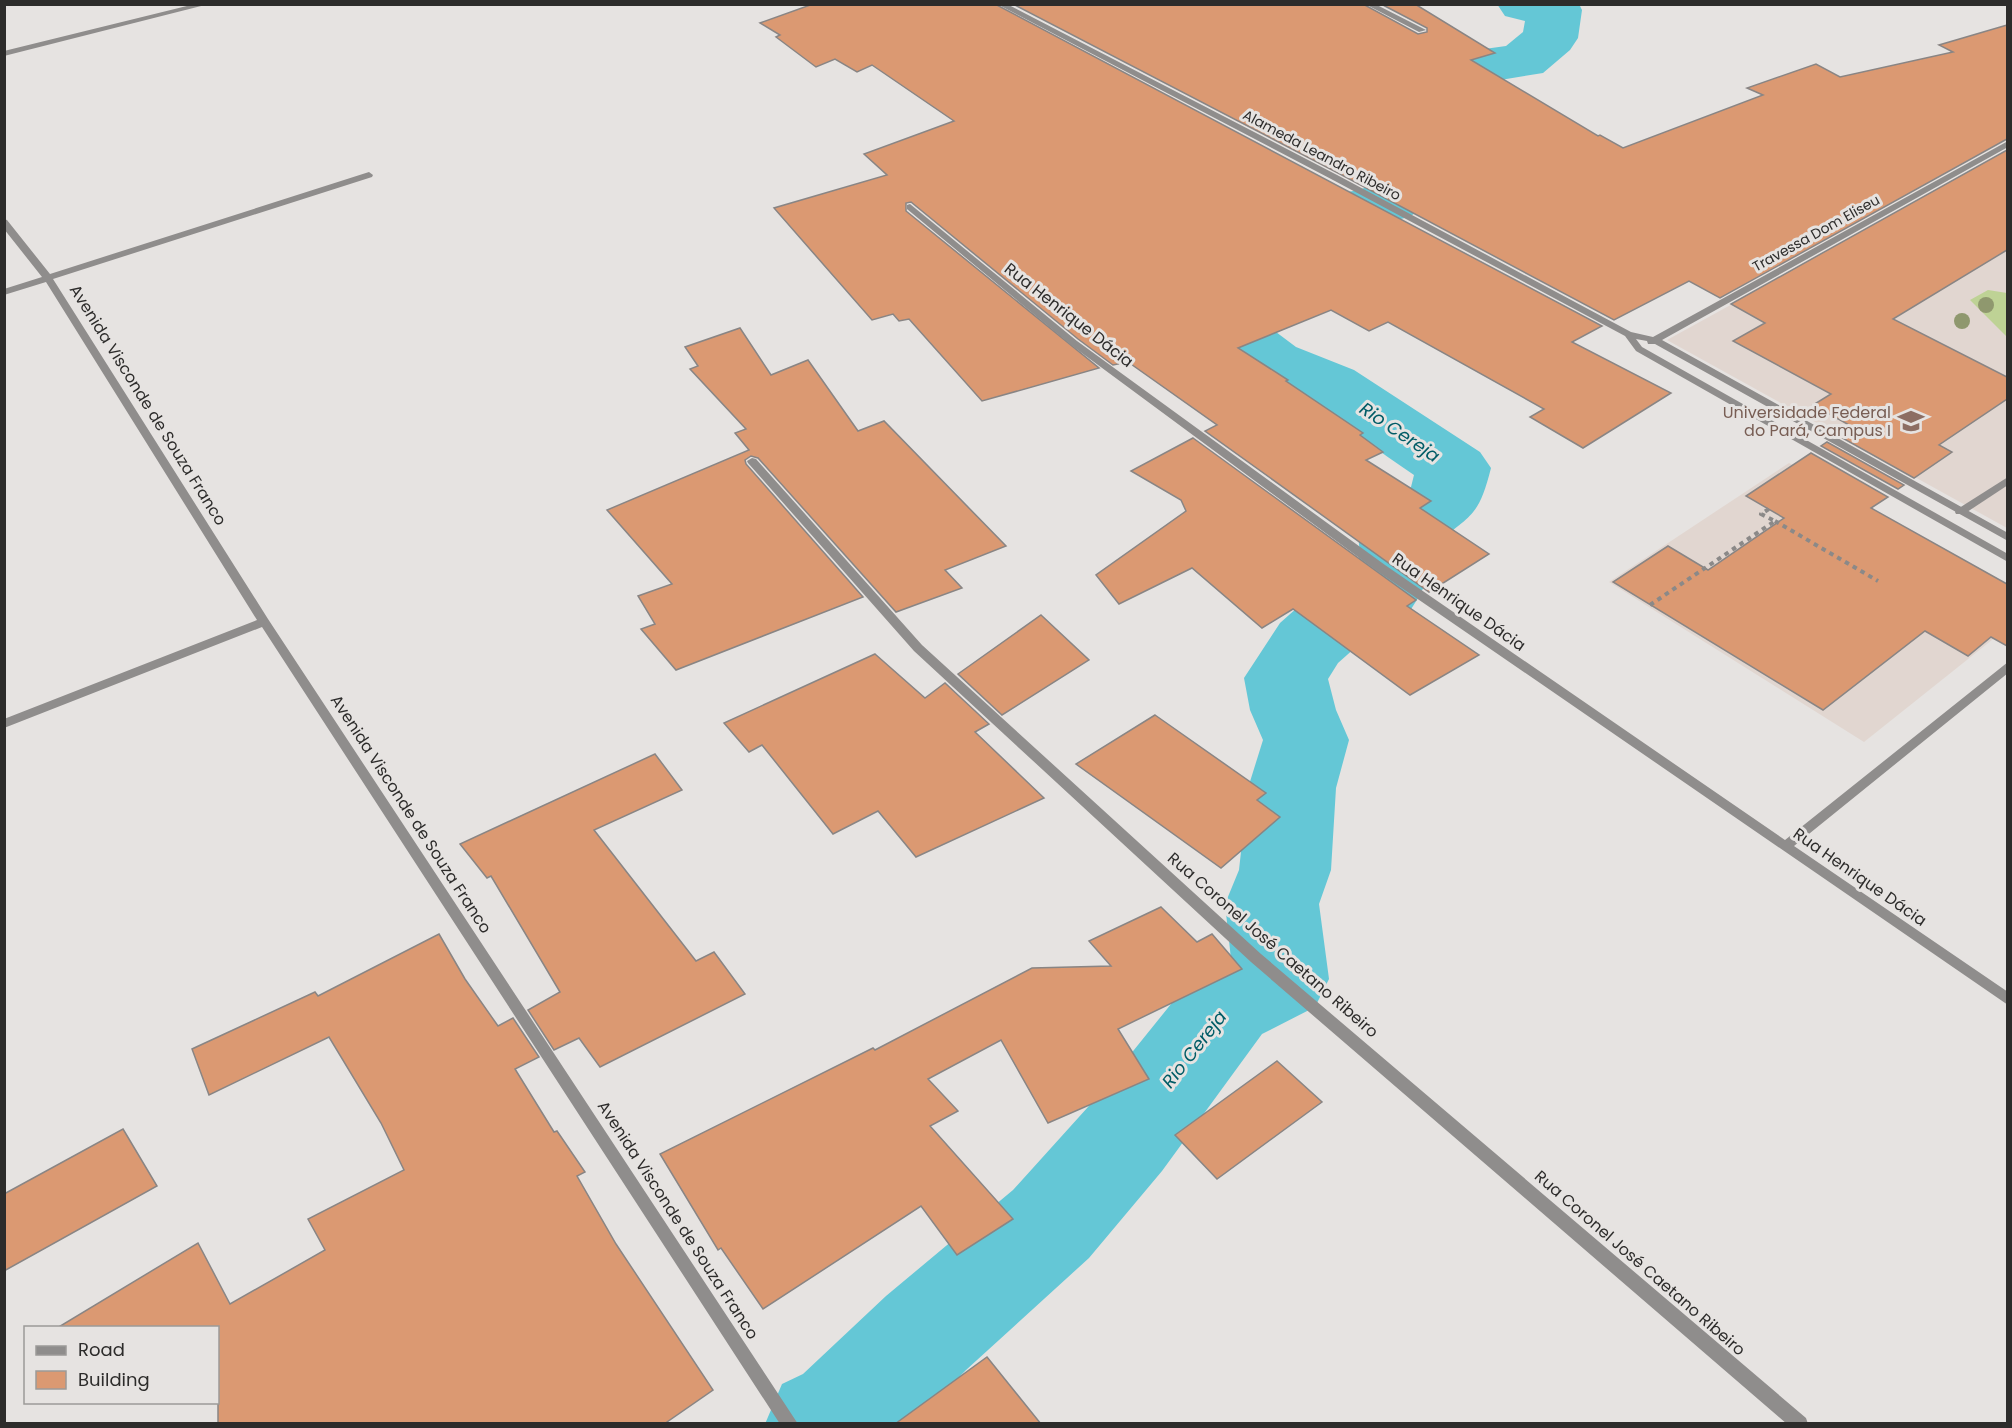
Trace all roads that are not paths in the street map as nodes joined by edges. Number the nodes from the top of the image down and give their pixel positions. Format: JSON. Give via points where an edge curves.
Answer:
{"nodes":[{"id":1,"x":206,"y":4,"type":"edge"},
{"id":2,"x":1000,"y":4,"type":"edge"},
{"id":3,"x":1368,"y":4,"type":"edge"},
{"id":4,"x":1422,"y":30,"type":"dead end"},
{"id":5,"x":4,"y":54,"type":"edge"},
{"id":6,"x":2007,"y":143,"type":"edge"},
{"id":7,"x":369,"y":175,"type":"dead end"},
{"id":8,"x":910,"y":207,"type":"dead end"},
{"id":9,"x":4,"y":222,"type":"edge"},
{"id":10,"x":48,"y":279,"type":"junction"},
{"id":11,"x":4,"y":292,"type":"edge"},
{"id":12,"x":1628,"y":334,"type":"junction"},
{"id":13,"x":1655,"y":339,"type":"junction"},
{"id":14,"x":1639,"y":349,"type":"junction"},
{"id":15,"x":752,"y":461,"type":"dead end"},
{"id":16,"x":2007,"y":480,"type":"edge"},
{"id":17,"x":1960,"y":512,"type":"junction"},
{"id":18,"x":2007,"y":538,"type":"edge"},
{"id":19,"x":2007,"y":558,"type":"edge"},
{"id":20,"x":264,"y":622,"type":"junction"},
{"id":21,"x":2007,"y":666,"type":"edge"},
{"id":22,"x":4,"y":724,"type":"edge"},
{"id":23,"x":1786,"y":846,"type":"junction"},
{"id":24,"x":2007,"y":1000,"type":"edge"},
{"id":25,"x":790,"y":1424,"type":"edge"},
{"id":26,"x":1800,"y":1424,"type":"edge"}],
"edges":[{"from":1,"to":5,"type":"street"},
{"from":2,"to":12,"type":"street","name":"Alameda Leandro Ribeiro"},
{"from":3,"to":4,"type":"street"},
{"from":6,"to":13,"type":"street","name":"Travessa Dom Eliseu"},
{"from":7,"to":10,"type":"street"},
{"from":8,"to":23,"type":"street","name":"Rua Henrique Dácia","via":[[1074,343],[1381,568]]},
{"from":9,"to":10,"type":"street","name":"Avenida Visconde de Souza Franco"},
{"from":10,"to":11,"type":"street"},
{"from":10,"to":20,"type":"street","name":"Avenida Visconde de Souza Franco"},
{"from":12,"to":13,"type":"street"},
{"from":12,"to":14,"type":"street"},
{"from":13,"to":14,"type":"street","name":"Travessa Dom Eliseu"},
{"from":13,"to":17,"type":"street"},
{"from":14,"to":19,"type":"street"},
{"from":15,"to":26,"type":"street","name":"Rua Coronel José Caetano Ribeiro","via":[[918,648],[1256,958]]},
{"from":16,"to":17,"type":"street"},
{"from":17,"to":18,"type":"street"},
{"from":20,"to":22,"type":"street"},
{"from":20,"to":25,"type":"street","name":"Avenida Visconde de Souza Franco"},
{"from":21,"to":23,"type":"street"},
{"from":23,"to":24,"type":"street","name":"Rua Henrique Dácia"}]}
